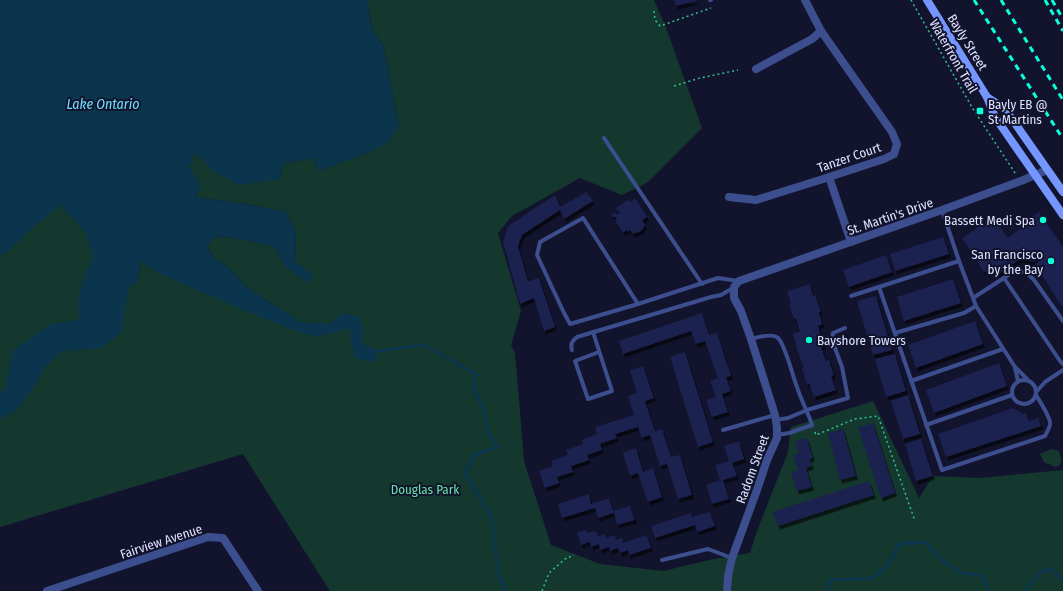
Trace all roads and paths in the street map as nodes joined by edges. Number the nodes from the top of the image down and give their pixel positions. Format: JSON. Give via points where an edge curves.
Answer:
{"nodes":[{"id":1,"x":805,"y":0,"type":"edge"},
{"id":2,"x":911,"y":0,"type":"edge"},
{"id":3,"x":927,"y":0,"type":"edge"},
{"id":4,"x":711,"y":8,"type":"dead end"},
{"id":5,"x":654,"y":11,"type":"dead end"},
{"id":6,"x":821,"y":31,"type":"junction"},
{"id":7,"x":756,"y":69,"type":"dead end"},
{"id":8,"x":738,"y":70,"type":"dead end"},
{"id":9,"x":674,"y":86,"type":"dead end"},
{"id":10,"x":987,"y":97,"type":"junction"},
{"id":11,"x":604,"y":138,"type":"dead end"},
{"id":12,"x":1047,"y":170,"type":"junction"},
{"id":13,"x":1035,"y":175,"type":"junction"},
{"id":14,"x":829,"y":177,"type":"junction"},
{"id":15,"x":1021,"y":181,"type":"junction"},
{"id":16,"x":1063,"y":192,"type":"edge"},
{"id":17,"x":729,"y":197,"type":"dead end"},
{"id":18,"x":942,"y":210,"type":"junction"},
{"id":19,"x":1063,"y":215,"type":"edge"},
{"id":20,"x":851,"y":242,"type":"junction"},
{"id":21,"x":959,"y":261,"type":"junction"},
{"id":22,"x":1004,"y":278,"type":"junction"},
{"id":23,"x":702,"y":284,"type":"junction"},
{"id":24,"x":736,"y":284,"type":"junction"},
{"id":25,"x":879,"y":287,"type":"junction"},
{"id":26,"x":851,"y":296,"type":"dead end"},
{"id":27,"x":973,"y":298,"type":"junction"},
{"id":28,"x":638,"y":304,"type":"junction"},
{"id":29,"x":976,"y":306,"type":"junction"},
{"id":30,"x":1063,"y":322,"type":"edge"},
{"id":31,"x":845,"y":328,"type":"dead end"},
{"id":32,"x":593,"y":332,"type":"junction"},
{"id":33,"x":895,"y":333,"type":"junction"},
{"id":34,"x":751,"y":339,"type":"junction"},
{"id":35,"x":1003,"y":349,"type":"junction"},
{"id":36,"x":572,"y":350,"type":"dead end"},
{"id":37,"x":599,"y":352,"type":"junction"},
{"id":38,"x":1063,"y":364,"type":"edge"},
{"id":39,"x":1015,"y":367,"type":"junction"},
{"id":40,"x":1063,"y":370,"type":"edge"},
{"id":41,"x":1027,"y":379,"type":"junction"},
{"id":42,"x":911,"y":381,"type":"junction"},
{"id":43,"x":1018,"y":381,"type":"junction"},
{"id":44,"x":1045,"y":382,"type":"junction"},
{"id":45,"x":1034,"y":384,"type":"junction"},
{"id":46,"x":1037,"y":393,"type":"junction"},
{"id":47,"x":1012,"y":395,"type":"junction"},
{"id":48,"x":1032,"y":402,"type":"junction"},
{"id":49,"x":1040,"y":404,"type":"junction"},
{"id":50,"x":807,"y":410,"type":"junction"},
{"id":51,"x":776,"y":418,"type":"junction"},
{"id":52,"x":812,"y":424,"type":"junction"},
{"id":53,"x":926,"y":424,"type":"junction"},
{"id":54,"x":723,"y":430,"type":"dead end"},
{"id":55,"x":777,"y":435,"type":"junction"},
{"id":56,"x":915,"y":521,"type":"dead end"},
{"id":57,"x":574,"y":555,"type":"dead end"},
{"id":58,"x":732,"y":558,"type":"junction"},
{"id":59,"x":662,"y":560,"type":"dead end"},
{"id":60,"x":47,"y":591,"type":"edge"},
{"id":61,"x":258,"y":591,"type":"edge"},
{"id":62,"x":542,"y":591,"type":"edge"},
{"id":63,"x":727,"y":591,"type":"edge"}],
"edges":[{"from":1,"to":6,"type":"street","name":"Tanzer Court"},
{"from":2,"to":15,"type":"path","name":"Waterfront Trail","via":[[973,109]]},
{"from":3,"to":10,"type":"main road","name":"Bayly Street"},
{"from":4,"to":5,"type":"path","via":[[660,26],[655,20]]},
{"from":6,"to":7,"type":"street","via":[[812,39]]},
{"from":6,"to":14,"type":"street","name":"Tanzer Court","via":[[892,132],[897,144],[894,154],[884,159]]},
{"from":8,"to":9,"type":"path"},
{"from":10,"to":12,"type":"main road","name":"Bayly Street","via":[[1005,109]]},
{"from":10,"to":13,"type":"main road","name":"Bayly Street","via":[[995,117]]},
{"from":11,"to":23,"type":"lane"},
{"from":12,"to":13,"type":"street","name":"St. Martin's Drive"},
{"from":12,"to":16,"type":"main road","name":"Bayly Street"},
{"from":13,"to":15,"type":"street","name":"St. Martin's Drive"},
{"from":13,"to":19,"type":"main road","name":"Bayly Street"},
{"from":14,"to":17,"type":"street","name":"Tanzer Court","via":[[756,200]]},
{"from":14,"to":20,"type":"street"},
{"from":15,"to":18,"type":"street","name":"St. Martin's Drive"},
{"from":18,"to":20,"type":"street","name":"St. Martin's Drive"},
{"from":18,"to":21,"type":"lane"},
{"from":20,"to":24,"type":"street","name":"St. Martin's Drive"},
{"from":21,"to":25,"type":"lane"},
{"from":21,"to":27,"type":"lane"},
{"from":22,"to":27,"type":"lane"},
{"from":22,"to":30,"type":"lane","via":[[1018,271],[1026,272]]},
{"from":22,"to":38,"type":"lane"},
{"from":23,"to":24,"type":"lane","name":"St. Martin's Drive","via":[[718,278]]},
{"from":23,"to":28,"type":"lane","name":"St. Martin's Drive"},
{"from":24,"to":32,"type":"lane","name":"St. Martin's Drive","via":[[722,295]]},
{"from":24,"to":34,"type":"street","name":"Radom Street","via":[[734,298]]},
{"from":25,"to":26,"type":"lane"},
{"from":25,"to":33,"type":"lane"},
{"from":27,"to":29,"type":"lane"},
{"from":28,"to":28,"type":"lane","name":"St. Martin's Drive","via":[[570,324],[537,255],[540,242],[583,218]]},
{"from":29,"to":33,"type":"lane","via":[[964,313]]},
{"from":29,"to":35,"type":"lane"},
{"from":31,"to":50,"type":"lane","via":[[833,333],[832,340],[842,367],[848,398]]},
{"from":32,"to":36,"type":"lane","name":"St. Martin's Drive","via":[[572,340]]},
{"from":32,"to":37,"type":"lane"},
{"from":33,"to":42,"type":"lane"},
{"from":34,"to":50,"type":"lane","via":[[774,336],[779,339]]},
{"from":34,"to":51,"type":"street","name":"Radom Street"},
{"from":35,"to":39,"type":"lane"},
{"from":35,"to":42,"type":"lane"},
{"from":37,"to":37,"type":"lane","via":[[576,360],[588,399],[612,391]]},
{"from":39,"to":41,"type":"lane"},
{"from":39,"to":43,"type":"lane"},
{"from":40,"to":44,"type":"lane"},
{"from":41,"to":43,"type":"lane"},
{"from":41,"to":45,"type":"lane"},
{"from":42,"to":53,"type":"lane"},
{"from":43,"to":47,"type":"lane","via":[[1012,388]]},
{"from":44,"to":45,"type":"lane"},
{"from":44,"to":46,"type":"lane"},
{"from":45,"to":46,"type":"lane"},
{"from":46,"to":48,"type":"lane"},
{"from":46,"to":49,"type":"lane"},
{"from":47,"to":48,"type":"lane","via":[[1020,403]]},
{"from":47,"to":53,"type":"lane"},
{"from":48,"to":49,"type":"lane"},
{"from":49,"to":53,"type":"lane","via":[[1049,416],[1050,424],[1045,436],[942,470]]},
{"from":50,"to":51,"type":"lane","via":[[788,418]]},
{"from":50,"to":52,"type":"lane"},
{"from":51,"to":54,"type":"lane"},
{"from":51,"to":55,"type":"street","name":"Radom Street"},
{"from":52,"to":55,"type":"lane"},
{"from":52,"to":56,"type":"path","via":[[816,435],[854,419],[878,416]]},
{"from":55,"to":58,"type":"street","name":"Radom Street"},
{"from":57,"to":62,"type":"path","via":[[565,559],[550,573]]},
{"from":58,"to":59,"type":"lane","via":[[708,549]]},
{"from":58,"to":63,"type":"street","name":"Radom Street"},
{"from":60,"to":61,"type":"street","name":"Fairview Avenue","via":[[208,537],[223,538]]}]}
